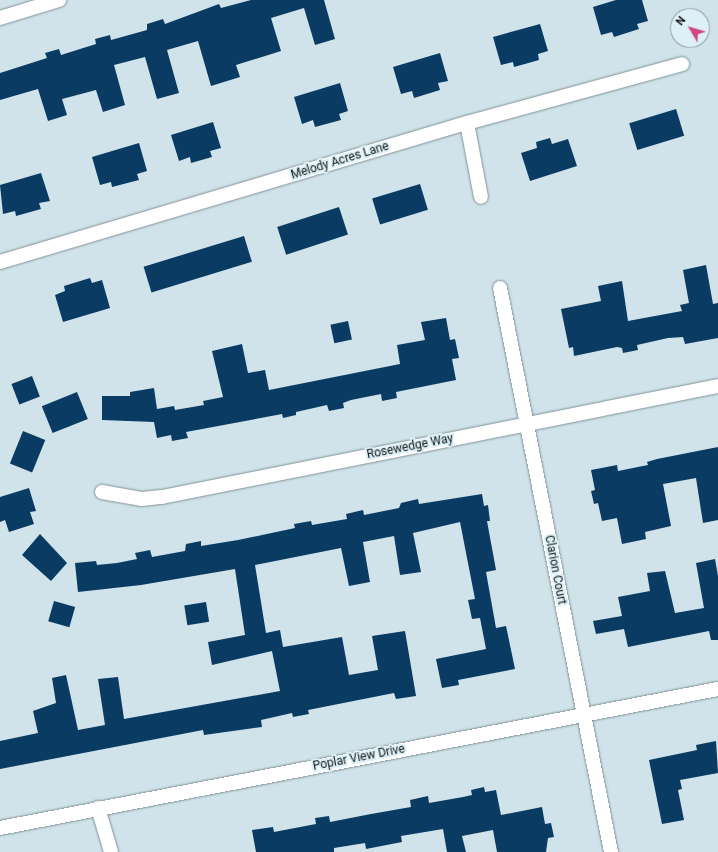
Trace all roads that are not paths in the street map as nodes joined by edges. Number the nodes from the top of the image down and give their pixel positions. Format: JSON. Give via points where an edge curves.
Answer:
{"nodes":[{"id":1,"x":59,"y":0,"type":"edge"},
{"id":2,"x":0,"y":18,"type":"edge"},
{"id":3,"x":682,"y":64,"type":"dead end"},
{"id":4,"x":467,"y":123,"type":"junction"},
{"id":5,"x":481,"y":197,"type":"dead end"},
{"id":6,"x":0,"y":262,"type":"edge"},
{"id":7,"x":500,"y":288,"type":"dead end"},
{"id":8,"x":718,"y":386,"type":"edge"},
{"id":9,"x":526,"y":424,"type":"junction"},
{"id":10,"x":102,"y":492,"type":"dead end"},
{"id":11,"x":718,"y":689,"type":"edge"},
{"id":12,"x":584,"y":716,"type":"junction"},
{"id":13,"x":98,"y":808,"type":"junction"},
{"id":14,"x":0,"y":828,"type":"edge"},
{"id":15,"x":111,"y":852,"type":"edge"},
{"id":16,"x":611,"y":852,"type":"edge"}],
"edges":[{"from":1,"to":2,"type":"street"},
{"from":3,"to":4,"type":"street","name":"Melody Acres Lane"},
{"from":4,"to":5,"type":"street"},
{"from":4,"to":6,"type":"street","name":"Melody Acres Lane"},
{"from":7,"to":9,"type":"street","name":"Clarion Court"},
{"from":8,"to":9,"type":"street","name":"Rosewedge Way"},
{"from":9,"to":10,"type":"street","name":"Rosewedge Way","via":[[162,497],[142,498]]},
{"from":9,"to":12,"type":"street","name":"Clarion Court"},
{"from":11,"to":12,"type":"street","name":"Poplar View Drive"},
{"from":12,"to":13,"type":"street","name":"Poplar View Drive"},
{"from":12,"to":16,"type":"street","name":"Clarion Court"},
{"from":13,"to":14,"type":"street","name":"Poplar View Drive"},
{"from":13,"to":15,"type":"street"}]}
